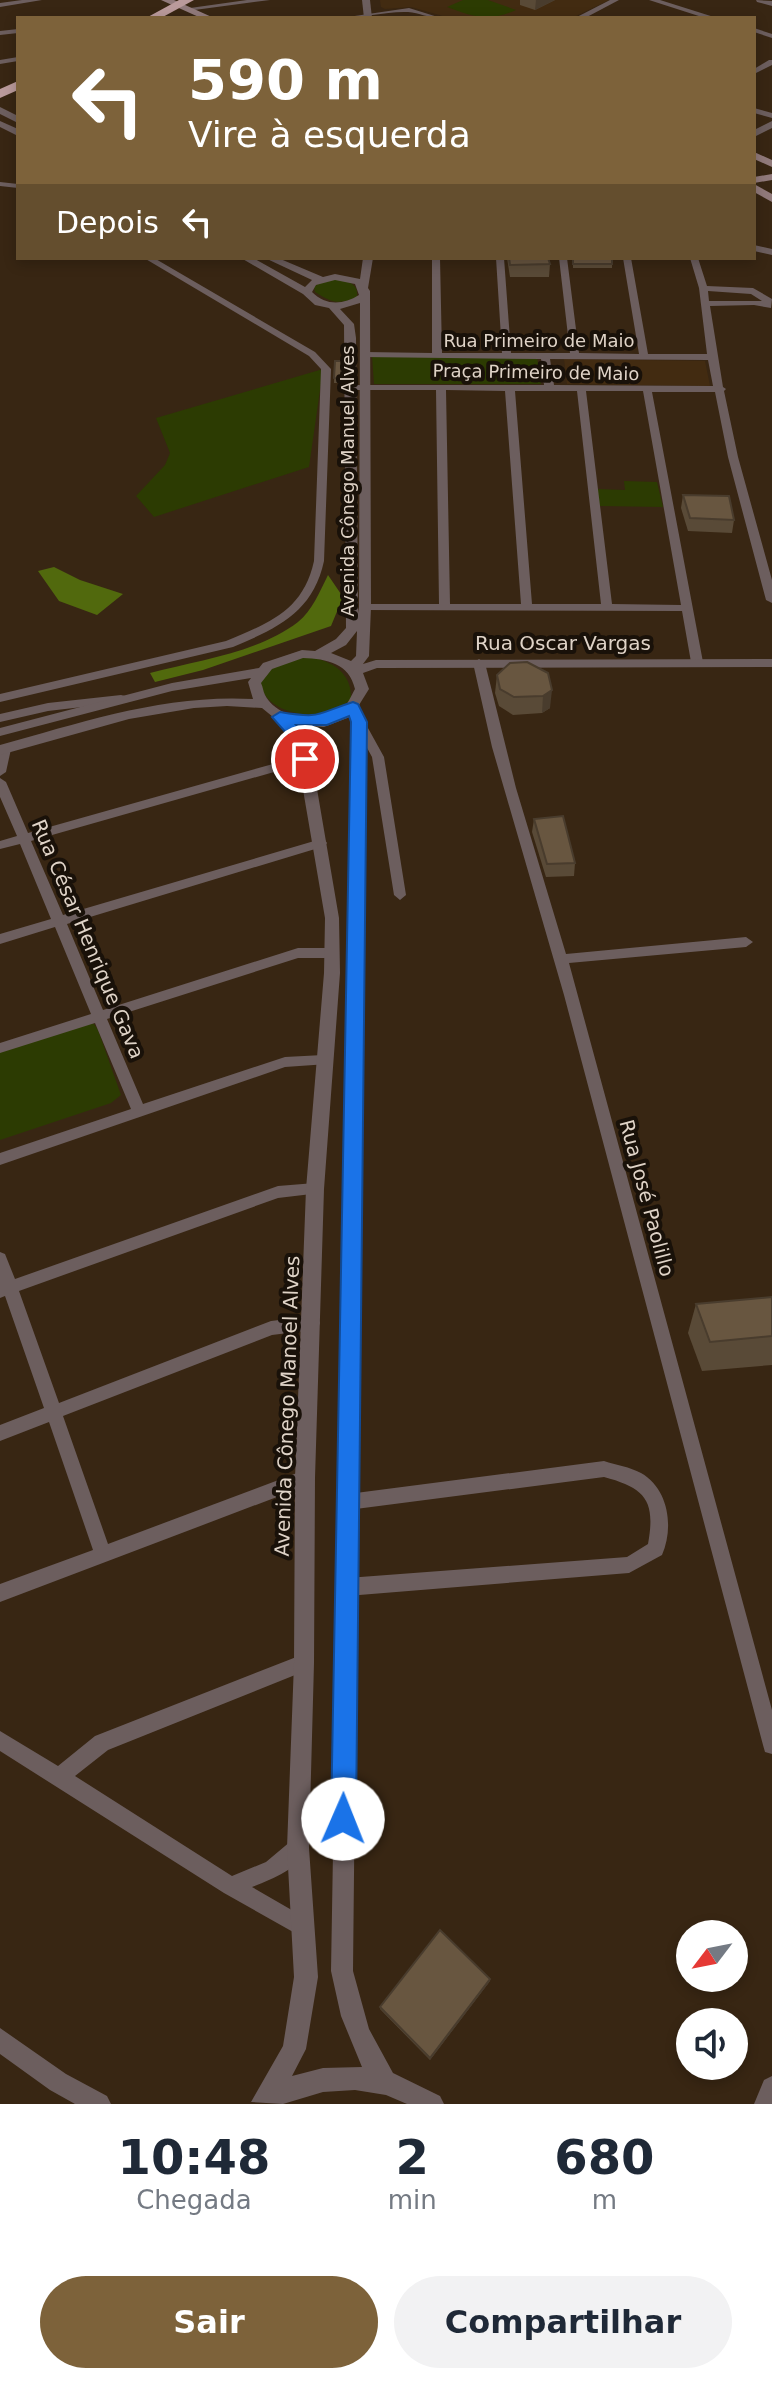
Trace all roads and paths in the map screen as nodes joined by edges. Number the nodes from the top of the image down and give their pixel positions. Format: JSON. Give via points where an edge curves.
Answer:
{"nodes":[{"id":1,"x":38,"y":0,"type":"edge"},
{"id":2,"x":266,"y":0,"type":"edge"},
{"id":3,"x":366,"y":0,"type":"edge"},
{"id":4,"x":376,"y":0,"type":"edge"},
{"id":5,"x":615,"y":0,"type":"edge"},
{"id":6,"x":653,"y":0,"type":"edge"},
{"id":7,"x":760,"y":0,"type":"edge"},
{"id":8,"x":171,"y":3,"type":"edge"},
{"id":9,"x":772,"y":4,"type":"edge"},
{"id":10,"x":0,"y":5,"type":"edge"},
{"id":11,"x":685,"y":10,"type":"junction"},
{"id":12,"x":147,"y":16,"type":"edge"},
{"id":13,"x":191,"y":16,"type":"edge"},
{"id":14,"x":204,"y":16,"type":"edge"},
{"id":15,"x":372,"y":16,"type":"edge"},
{"id":16,"x":430,"y":16,"type":"edge"},
{"id":17,"x":583,"y":16,"type":"edge"},
{"id":18,"x":674,"y":16,"type":"edge"},
{"id":19,"x":706,"y":16,"type":"edge"},
{"id":20,"x":151,"y":260,"type":"edge"},
{"id":21,"x":250,"y":260,"type":"edge"},
{"id":22,"x":275,"y":260,"type":"edge"},
{"id":23,"x":359,"y":260,"type":"edge"},
{"id":24,"x":368,"y":260,"type":"edge"},
{"id":25,"x":436,"y":260,"type":"edge"},
{"id":26,"x":500,"y":260,"type":"edge"},
{"id":27,"x":563,"y":260,"type":"edge"},
{"id":28,"x":627,"y":260,"type":"edge"},
{"id":29,"x":695,"y":260,"type":"edge"},
{"id":30,"x":319,"y":279,"type":"junction"},
{"id":31,"x":351,"y":279,"type":"junction"},
{"id":32,"x":364,"y":288,"type":"junction"},
{"id":33,"x":703,"y":288,"type":"junction"},
{"id":34,"x":307,"y":292,"type":"junction"},
{"id":35,"x":704,"y":304,"type":"junction"},
{"id":36,"x":772,"y":304,"type":"edge"},
{"id":37,"x":332,"y":306,"type":"junction"},
{"id":38,"x":351,"y":338,"type":"junction"},
{"id":39,"x":365,"y":355,"type":"junction"},
{"id":40,"x":437,"y":355,"type":"junction"},
{"id":41,"x":507,"y":356,"type":"junction"},
{"id":42,"x":545,"y":356,"type":"junction"},
{"id":43,"x":575,"y":356,"type":"junction"},
{"id":44,"x":644,"y":357,"type":"junction"},
{"id":45,"x":712,"y":357,"type":"junction"},
{"id":46,"x":358,"y":387,"type":"junction"},
{"id":47,"x":441,"y":387,"type":"junction"},
{"id":48,"x":510,"y":387,"type":"junction"},
{"id":49,"x":549,"y":387,"type":"junction"},
{"id":50,"x":581,"y":387,"type":"junction"},
{"id":51,"x":647,"y":389,"type":"junction"},
{"id":52,"x":721,"y":389,"type":"junction"},
{"id":53,"x":771,"y":592,"type":"edge"},
{"id":54,"x":365,"y":607,"type":"junction"},
{"id":55,"x":445,"y":607,"type":"junction"},
{"id":56,"x":527,"y":608,"type":"junction"},
{"id":57,"x":607,"y":608,"type":"junction"},
{"id":58,"x":688,"y":608,"type":"junction"},
{"id":59,"x":319,"y":654,"type":"junction"},
{"id":60,"x":697,"y":662,"type":"junction"},
{"id":61,"x":479,"y":663,"type":"junction"},
{"id":62,"x":772,"y":663,"type":"edge"},
{"id":63,"x":355,"y":669,"type":"junction"},
{"id":64,"x":261,"y":672,"type":"junction"},
{"id":65,"x":0,"y":698,"type":"edge"},
{"id":66,"x":121,"y":699,"type":"junction"},
{"id":67,"x":261,"y":704,"type":"junction"},
{"id":68,"x":356,"y":715,"type":"junction"},
{"id":69,"x":280,"y":717,"type":"junction"},
{"id":70,"x":0,"y":718,"type":"edge"},
{"id":71,"x":0,"y":732,"type":"edge"},
{"id":72,"x":3,"y":749,"type":"edge"},
{"id":73,"x":305,"y":759,"type":"junction"},
{"id":74,"x":0,"y":772,"type":"edge"},
{"id":75,"x":0,"y":782,"type":"edge"},
{"id":76,"x":23,"y":839,"type":"junction"},
{"id":77,"x":321,"y":843,"type":"junction"},
{"id":78,"x":0,"y":845,"type":"edge"},
{"id":79,"x":400,"y":895,"type":"dead end"},
{"id":80,"x":58,"y":922,"type":"junction"},
{"id":81,"x":0,"y":939,"type":"edge"},
{"id":82,"x":746,"y":942,"type":"dead end"},
{"id":83,"x":331,"y":953,"type":"junction"},
{"id":84,"x":561,"y":959,"type":"junction"},
{"id":85,"x":99,"y":1014,"type":"junction"},
{"id":86,"x":0,"y":1048,"type":"edge"},
{"id":87,"x":323,"y":1060,"type":"junction"},
{"id":88,"x":139,"y":1111,"type":"junction"},
{"id":89,"x":0,"y":1159,"type":"edge"},
{"id":90,"x":315,"y":1189,"type":"junction"},
{"id":91,"x":0,"y":1259,"type":"edge"},
{"id":92,"x":5,"y":1289,"type":"edge"},
{"id":93,"x":312,"y":1323,"type":"junction"},
{"id":94,"x":54,"y":1412,"type":"junction"},
{"id":95,"x":0,"y":1433,"type":"edge"},
{"id":96,"x":305,"y":1478,"type":"junction"},
{"id":97,"x":348,"y":1502,"type":"junction"},
{"id":98,"x":103,"y":1553,"type":"junction"},
{"id":99,"x":347,"y":1587,"type":"junction"},
{"id":100,"x":0,"y":1593,"type":"edge"},
{"id":101,"x":304,"y":1663,"type":"junction"},
{"id":102,"x":0,"y":1740,"type":"edge"},
{"id":103,"x":772,"y":1745,"type":"edge"},
{"id":104,"x":59,"y":1777,"type":"junction"},
{"id":105,"x":298,"y":1848,"type":"junction"},
{"id":106,"x":231,"y":1886,"type":"junction"},
{"id":107,"x":302,"y":1927,"type":"junction"},
{"id":108,"x":0,"y":2040,"type":"edge"},
{"id":109,"x":385,"y":2083,"type":"junction"},
{"id":110,"x":772,"y":2088,"type":"edge"},
{"id":111,"x":264,"y":2102,"type":"edge"},
{"id":112,"x":99,"y":2104,"type":"edge"},
{"id":113,"x":432,"y":2104,"type":"edge"},
{"id":114,"x":766,"y":2104,"type":"edge"}],
"edges":[{"from":1,"to":10,"type":"street"},
{"from":2,"to":8,"type":"street"},
{"from":3,"to":15,"type":"street"},
{"from":4,"to":15,"type":"street"},
{"from":5,"to":17,"type":"street"},
{"from":6,"to":11,"type":"street"},
{"from":7,"to":9,"type":"street"},
{"from":8,"to":12,"type":"highway"},
{"from":8,"to":13,"type":"main road"},
{"from":8,"to":14,"type":"main road"},
{"from":11,"to":18,"type":"street"},
{"from":11,"to":19,"type":"street"},
{"from":15,"to":16,"type":"street","via":[[409,10]]},
{"from":20,"to":65,"type":"street","via":[[312,354],[326,369],[319,561],[312,587],[264,630],[229,644]]},
{"from":21,"to":34,"type":"street"},
{"from":22,"to":30,"type":"street"},
{"from":23,"to":31,"type":"street"},
{"from":24,"to":32,"type":"street","name":"Avenida Cônego Manuel Alves"},
{"from":25,"to":40,"type":"street"},
{"from":26,"to":41,"type":"street"},
{"from":27,"to":43,"type":"street"},
{"from":28,"to":44,"type":"street"},
{"from":29,"to":33,"type":"street"},
{"from":30,"to":31,"type":"street"},
{"from":30,"to":34,"type":"street"},
{"from":31,"to":32,"type":"street"},
{"from":32,"to":37,"type":"street","via":[[364,296],[352,304]]},
{"from":32,"to":39,"type":"street","name":"Avenida Cônego Manuel Alves"},
{"from":33,"to":35,"type":"street"},
{"from":33,"to":36,"type":"street","via":[[753,291]]},
{"from":34,"to":37,"type":"street"},
{"from":35,"to":36,"type":"street"},
{"from":35,"to":45,"type":"street"},
{"from":37,"to":38,"type":"street","name":"Avenida Cônego Manuel Alves","via":[[349,324]]},
{"from":38,"to":39,"type":"street","via":[[357,352]]},
{"from":38,"to":46,"type":"street","name":"Avenida Cônego Manuel Alves"},
{"from":39,"to":40,"type":"street","name":"Rua Primeiro de Maio"},
{"from":39,"to":46,"type":"street","name":"Avenida Cônego Manuel Alves"},
{"from":40,"to":41,"type":"street","name":"Rua Primeiro de Maio"},
{"from":41,"to":42,"type":"street","name":"Rua Primeiro de Maio"},
{"from":42,"to":43,"type":"street","name":"Rua Primeiro de Maio"},
{"from":42,"to":49,"type":"street"},
{"from":43,"to":44,"type":"street","name":"Rua Primeiro de Maio"},
{"from":44,"to":45,"type":"street","name":"Rua Primeiro de Maio"},
{"from":45,"to":52,"type":"street"},
{"from":46,"to":47,"type":"street","name":"Praça Primeiro de Maio"},
{"from":46,"to":54,"type":"street","name":"Avenida Cônego Manuel Alves","via":[[368,439]]},
{"from":46,"to":59,"type":"street","name":"Avenida Cônego Manuel Alves","via":[[352,629]]},
{"from":47,"to":48,"type":"street","name":"Praça Primeiro de Maio"},
{"from":47,"to":55,"type":"street"},
{"from":48,"to":49,"type":"street","name":"Praça Primeiro de Maio"},
{"from":48,"to":56,"type":"street"},
{"from":49,"to":50,"type":"street","name":"Praça Primeiro de Maio"},
{"from":50,"to":51,"type":"street","name":"Praça Primeiro de Maio"},
{"from":50,"to":57,"type":"street"},
{"from":51,"to":52,"type":"street","name":"Praça Primeiro de Maio"},
{"from":51,"to":58,"type":"street"},
{"from":52,"to":53,"type":"street","via":[[751,534]]},
{"from":54,"to":55,"type":"street"},
{"from":54,"to":63,"type":"street","name":"Avenida Cônego Manuel Alves","via":[[362,656]]},
{"from":55,"to":56,"type":"street"},
{"from":56,"to":57,"type":"street"},
{"from":57,"to":58,"type":"street"},
{"from":58,"to":60,"type":"street"},
{"from":59,"to":63,"type":"street"},
{"from":59,"to":64,"type":"street","via":[[286,657]]},
{"from":60,"to":61,"type":"street","name":"Rua Oscar Vargas"},
{"from":60,"to":62,"type":"street","name":"Rua Oscar Vargas"},
{"from":61,"to":63,"type":"street","name":"Rua Oscar Vargas"},
{"from":61,"to":84,"type":"street","name":"Rua José Paolillo"},
{"from":63,"to":68,"type":"street","via":[[362,689]]},
{"from":64,"to":66,"type":"street"},
{"from":64,"to":67,"type":"street","via":[[256,683]]},
{"from":66,"to":70,"type":"street"},
{"from":66,"to":71,"type":"street"},
{"from":67,"to":69,"type":"street"},
{"from":67,"to":72,"type":"street","via":[[160,706]]},
{"from":68,"to":69,"type":"street","via":[[311,723]]},
{"from":68,"to":79,"type":"street","via":[[378,757]]},
{"from":68,"to":97,"type":"street"},
{"from":69,"to":73,"type":"street","name":"Avenida Cônego Manoel Alves","via":[[302,742]]},
{"from":72,"to":74,"type":"street"},
{"from":73,"to":76,"type":"street"},
{"from":73,"to":77,"type":"street","name":"Avenida Cônego Manoel Alves"},
{"from":75,"to":76,"type":"street","name":"Rua César Henrique Gava"},
{"from":76,"to":78,"type":"street"},
{"from":76,"to":80,"type":"street","name":"Rua César Henrique Gava"},
{"from":77,"to":80,"type":"street"},
{"from":77,"to":83,"type":"street","name":"Avenida Cônego Manoel Alves","via":[[332,918]]},
{"from":80,"to":81,"type":"street"},
{"from":80,"to":85,"type":"street","name":"Rua César Henrique Gava"},
{"from":82,"to":84,"type":"street"},
{"from":83,"to":85,"type":"street","via":[[298,953]]},
{"from":83,"to":87,"type":"street","name":"Avenida Cônego Manoel Alves"},
{"from":84,"to":103,"type":"street","name":"Rua José Paolillo"},
{"from":85,"to":86,"type":"street"},
{"from":85,"to":88,"type":"street","name":"Rua César Henrique Gava"},
{"from":87,"to":88,"type":"street","via":[[285,1062]]},
{"from":87,"to":90,"type":"street","name":"Avenida Cônego Manoel Alves"},
{"from":88,"to":89,"type":"street"},
{"from":90,"to":92,"type":"street","via":[[278,1192]]},
{"from":90,"to":93,"type":"street","name":"Avenida Cônego Manoel Alves"},
{"from":91,"to":92,"type":"street"},
{"from":92,"to":94,"type":"street"},
{"from":93,"to":94,"type":"street","via":[[271,1328]]},
{"from":93,"to":96,"type":"street","name":"Avenida Cônego Manoel Alves"},
{"from":94,"to":95,"type":"street"},
{"from":94,"to":98,"type":"street"},
{"from":96,"to":98,"type":"street"},
{"from":96,"to":101,"type":"street","name":"Avenida Cônego Manoel Alves"},
{"from":97,"to":99,"type":"street"},
{"from":97,"to":99,"type":"street","via":[[604,1469],[637,1479],[658,1505],[661,1528],[656,1549],[629,1565]]},
{"from":98,"to":100,"type":"street"},
{"from":99,"to":109,"type":"street","via":[[342,1971],[361,2046]]},
{"from":101,"to":104,"type":"street","via":[[102,1743]]},
{"from":101,"to":105,"type":"street","name":"Avenida Cônego Manoel Alves"},
{"from":102,"to":104,"type":"street"},
{"from":104,"to":106,"type":"street"},
{"from":105,"to":106,"type":"street","via":[[273,1869]]},
{"from":105,"to":107,"type":"street","name":"Avenida Cônego Manoel Alves"},
{"from":106,"to":107,"type":"street"},
{"from":107,"to":111,"type":"street","name":"Avenida Cônego Manoel Alves","via":[[306,1977],[294,2049]]},
{"from":108,"to":112,"type":"street"},
{"from":109,"to":111,"type":"street","via":[[345,2078],[305,2084]]},
{"from":109,"to":113,"type":"street"},
{"from":110,"to":114,"type":"street"}]}
